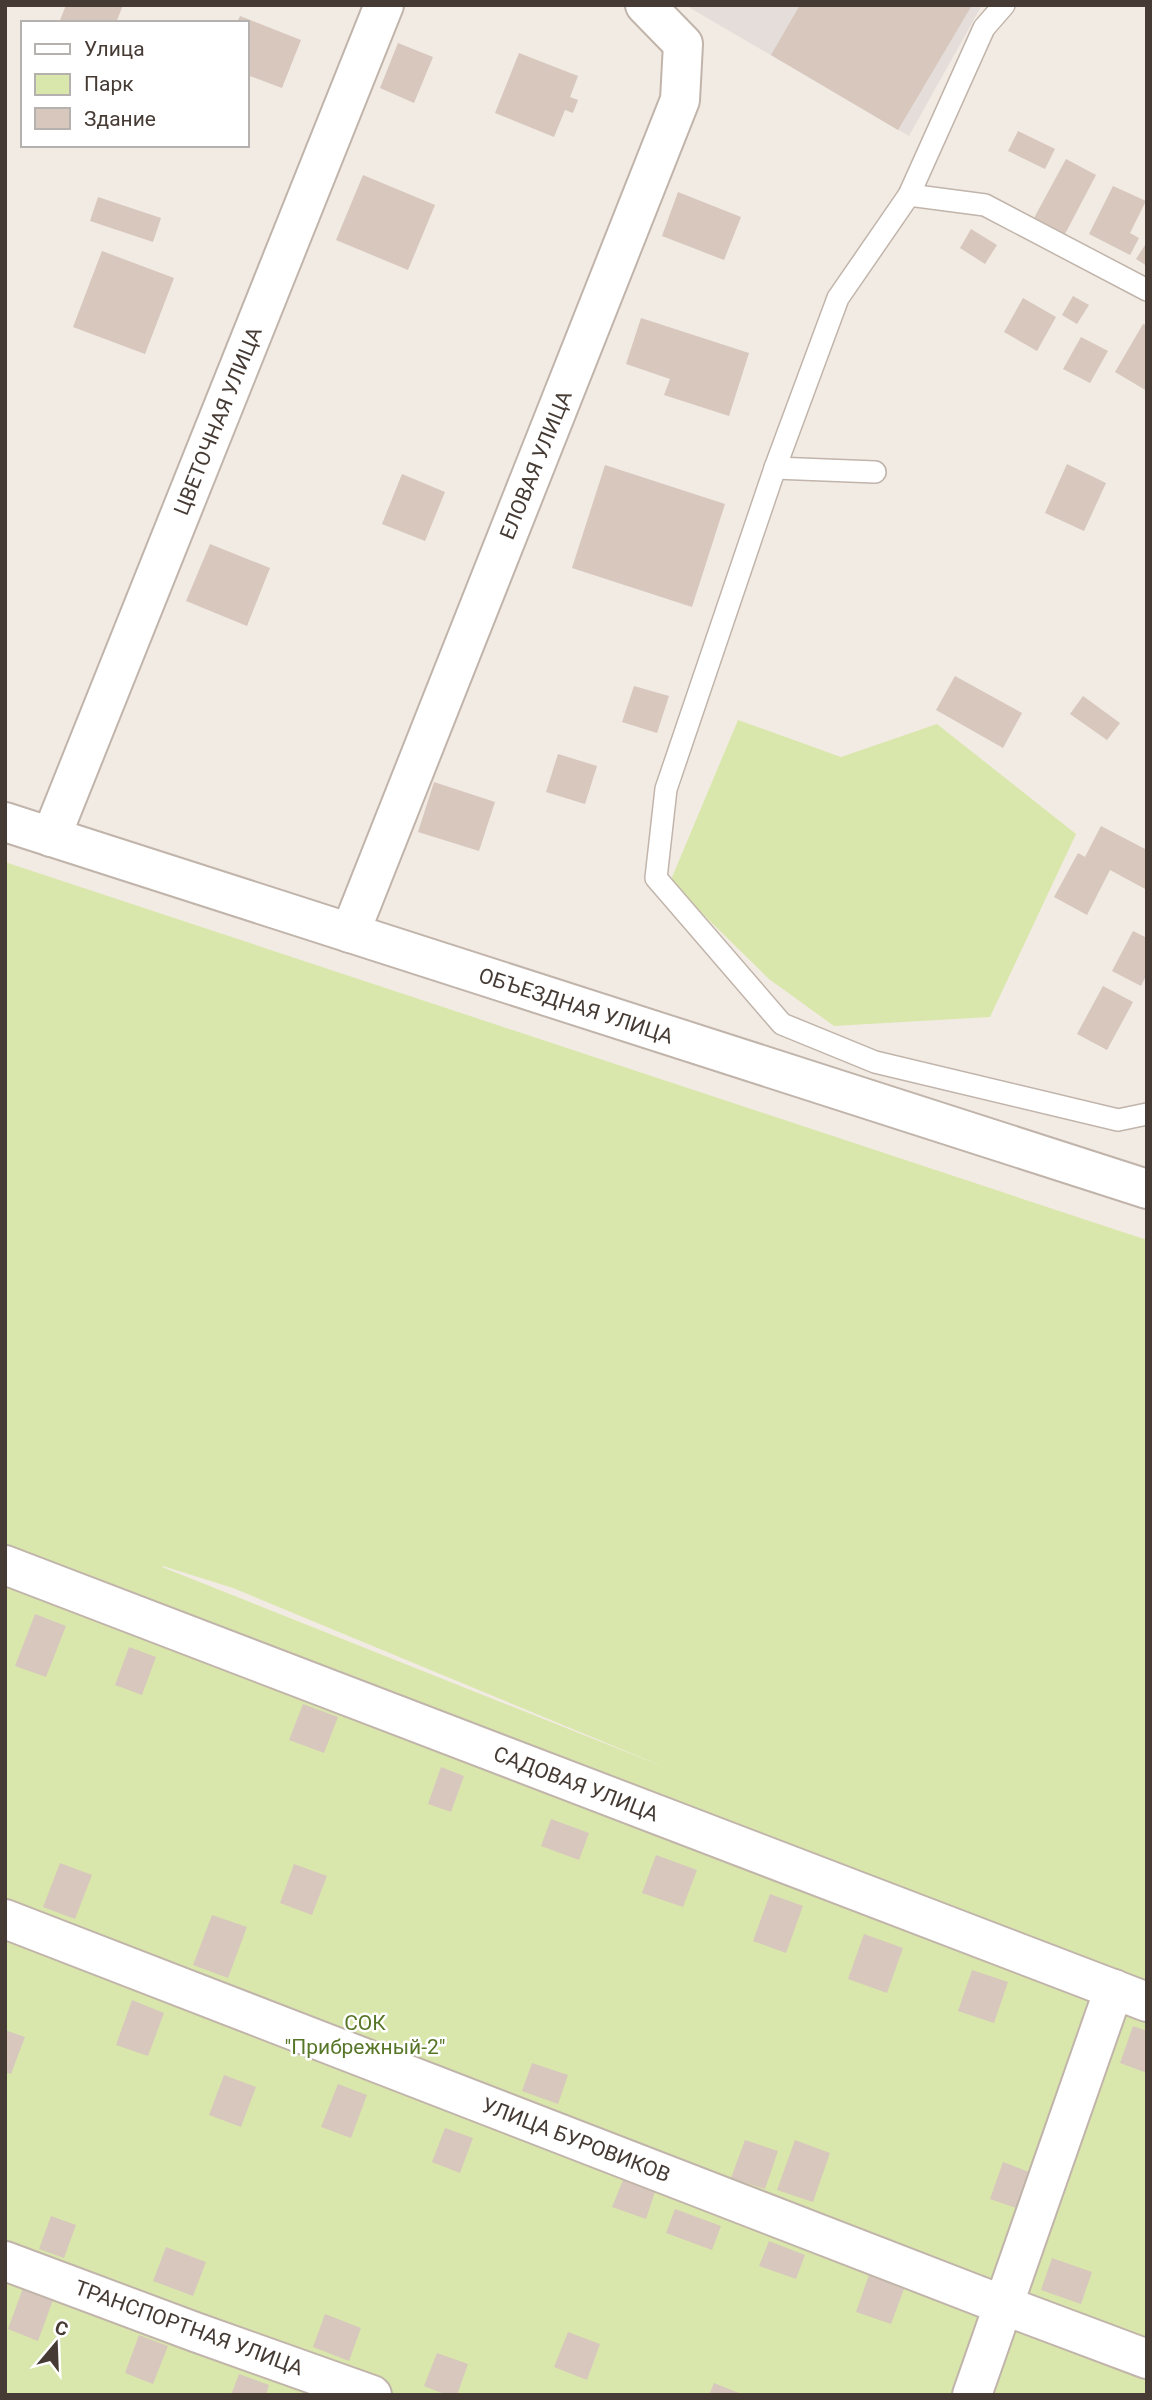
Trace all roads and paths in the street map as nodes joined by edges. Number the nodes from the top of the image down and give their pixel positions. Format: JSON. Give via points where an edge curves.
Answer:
{"nodes":[{"id":1,"x":384,"y":5,"type":"edge"},
{"id":2,"x":645,"y":5,"type":"edge"},
{"id":3,"x":1004,"y":5,"type":"edge"},
{"id":4,"x":909,"y":195,"type":"junction"},
{"id":5,"x":1147,"y":290,"type":"edge"},
{"id":6,"x":775,"y":468,"type":"junction"},
{"id":7,"x":875,"y":472,"type":"dead end"},
{"id":8,"x":5,"y":822,"type":"edge"},
{"id":9,"x":51,"y":837,"type":"junction"},
{"id":10,"x":350,"y":933,"type":"junction"},
{"id":11,"x":1147,"y":1114,"type":"edge"},
{"id":12,"x":1147,"y":1189,"type":"edge"},
{"id":13,"x":5,"y":1565,"type":"edge"},
{"id":14,"x":5,"y":1919,"type":"edge"},
{"id":15,"x":1131,"y":1996,"type":"edge"},
{"id":16,"x":5,"y":2261,"type":"edge"},
{"id":17,"x":1003,"y":2305,"type":"junction"},
{"id":18,"x":1147,"y":2359,"type":"edge"},
{"id":19,"x":372,"y":2395,"type":"edge"},
{"id":20,"x":972,"y":2395,"type":"edge"}],
"edges":[{"from":1,"to":9,"type":"street","name":"ЦВЕТОЧНАЯ УЛИЦА"},
{"from":2,"to":10,"type":"street","name":"ЕЛОВАЯ УЛИЦА","via":[[683,44],[680,100]]},
{"from":3,"to":4,"type":"lane","via":[[984,28]]},
{"from":4,"to":5,"type":"lane","via":[[985,205]]},
{"from":4,"to":6,"type":"lane","via":[[838,298]]},
{"from":6,"to":7,"type":"lane"},
{"from":6,"to":11,"type":"lane","via":[[666,789],[656,878],[782,1024],[875,1062],[1118,1119]]},
{"from":8,"to":9,"type":"street","name":"ОБЪЕЗДНАЯ УЛИЦА"},
{"from":9,"to":10,"type":"street","name":"ОБЪЕЗДНАЯ УЛИЦА"},
{"from":10,"to":12,"type":"street","name":"ОБЪЕЗДНАЯ УЛИЦА"},
{"from":13,"to":15,"type":"street","name":"САДОВАЯ УЛИЦА"},
{"from":14,"to":17,"type":"street","name":"УЛИЦА БУРОВИКОВ"},
{"from":15,"to":17,"type":"street"},
{"from":16,"to":19,"type":"street","name":"ТРАНСПОРТНАЯ УЛИЦА"},
{"from":17,"to":18,"type":"street","name":"УЛИЦА БУРОВИКОВ"},
{"from":17,"to":20,"type":"street"}]}
